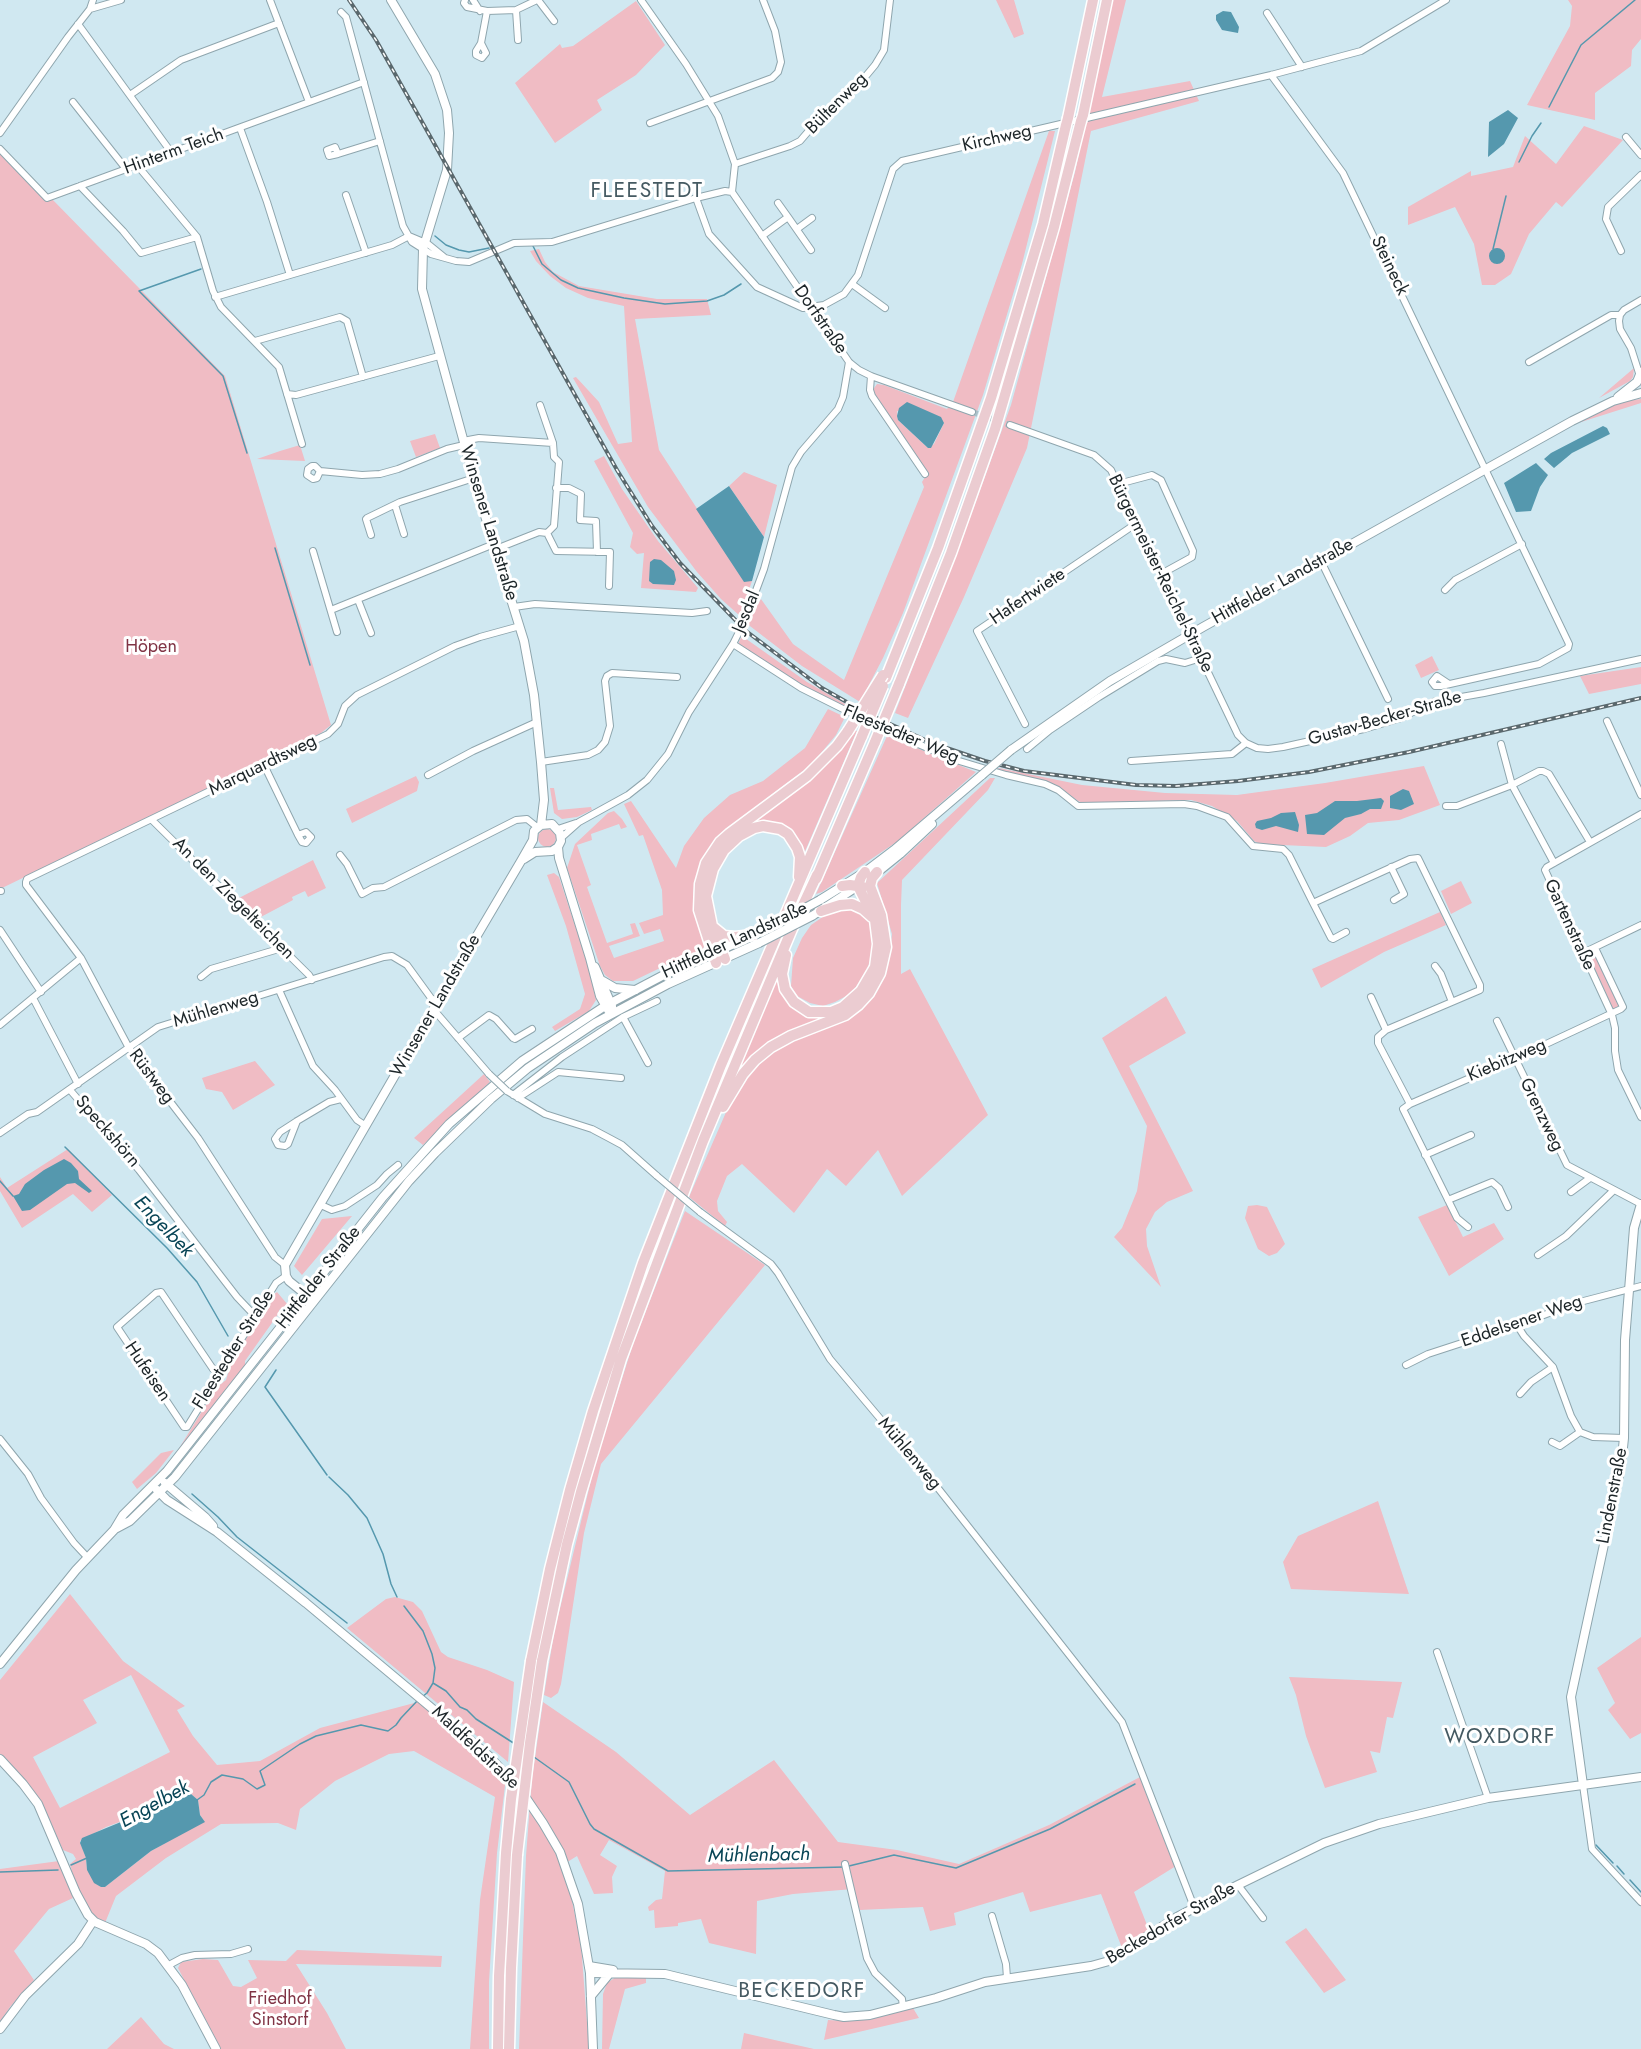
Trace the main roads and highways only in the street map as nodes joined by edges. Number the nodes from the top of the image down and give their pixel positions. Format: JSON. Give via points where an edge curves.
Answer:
{"nodes":[{"id":1,"x":1093,"y":0,"type":"edge"},
{"id":2,"x":1107,"y":0,"type":"edge"},
{"id":3,"x":1639,"y":376,"type":"edge"},
{"id":4,"x":1641,"y":393,"type":"edge"},
{"id":5,"x":1612,"y":401,"type":"junction"},
{"id":6,"x":884,"y":676,"type":"junction"},
{"id":7,"x":968,"y":787,"type":"junction"},
{"id":8,"x":865,"y":872,"type":"junction"},
{"id":9,"x":877,"y":872,"type":"junction"},
{"id":10,"x":818,"y":875,"type":"junction"},
{"id":11,"x":799,"y":884,"type":"junction"},
{"id":12,"x":842,"y":886,"type":"junction"},
{"id":13,"x":858,"y":886,"type":"junction"},
{"id":14,"x":871,"y":892,"type":"junction"},
{"id":15,"x":818,"y":909,"type":"junction"},
{"id":16,"x":875,"y":920,"type":"junction"},
{"id":17,"x":711,"y":926,"type":"junction"},
{"id":18,"x":757,"y":939,"type":"junction"},
{"id":19,"x":719,"y":956,"type":"junction"},
{"id":20,"x":507,"y":1091,"type":"junction"},
{"id":21,"x":702,"y":1141,"type":"junction"},
{"id":22,"x":156,"y":1484,"type":"junction"},
{"id":23,"x":168,"y":1486,"type":"junction"},
{"id":24,"x":159,"y":1494,"type":"junction"},
{"id":25,"x":114,"y":1530,"type":"junction"},
{"id":26,"x":217,"y":1532,"type":"junction"},
{"id":27,"x":537,"y":1661,"type":"junction"},
{"id":28,"x":0,"y":1664,"type":"edge"},
{"id":29,"x":512,"y":1854,"type":"junction"},
{"id":30,"x":498,"y":2049,"type":"edge"},
{"id":31,"x":509,"y":2049,"type":"edge"},
{"id":32,"x":593,"y":2049,"type":"edge"}],
"edges":[{"from":1,"to":6,"type":"highway","via":[[1043,224],[991,398],[938,548]]},
{"from":2,"to":10,"type":"highway","bridge":true,"via":[[1045,261],[998,420],[947,563]]},
{"from":3,"to":4,"type":"main road","name":"Hittfelder Landstraße"},
{"from":3,"to":5,"type":"main road","name":"Hittfelder Landstraße"},
{"from":4,"to":5,"type":"main road","name":"Hittfelder Landstraße"},
{"from":5,"to":7,"type":"main road","name":"Hittfelder Landstraße","bridge":true,"via":[[1110,681],[1011,750]]},
{"from":6,"to":11,"type":"highway","bridge":true},
{"from":6,"to":19,"type":"highway","bridge":true,"via":[[837,747],[807,776],[736,828],[712,854],[703,872],[699,897],[701,918]]},
{"from":7,"to":8,"type":"main road","name":"Hittfelder Landstraße"},
{"from":7,"to":9,"type":"main road","name":"Hittfelder Landstraße"},
{"from":8,"to":12,"type":"main road","name":"Hittfelder Landstraße"},
{"from":8,"to":13,"type":"highway"},
{"from":9,"to":13,"type":"main road","name":"Hittfelder Landstraße"},
{"from":9,"to":14,"type":"highway","via":[[870,883]]},
{"from":10,"to":16,"type":"highway","via":[[783,966],[785,989],[800,1007],[810,1012],[831,1012],[861,991],[877,956]]},
{"from":10,"to":21,"type":"highway"},
{"from":11,"to":17,"type":"highway","via":[[800,857],[788,834],[772,826],[746,832],[724,850],[713,869],[706,896]]},
{"from":11,"to":27,"type":"highway","via":[[684,1156],[611,1355],[556,1543]]},
{"from":12,"to":13,"type":"highway"},
{"from":12,"to":15,"type":"main road","name":"Hittfelder Landstraße"},
{"from":13,"to":14,"type":"highway"},
{"from":13,"to":15,"type":"main road","name":"Hittfelder Landstraße"},
{"from":13,"to":16,"type":"highway"},
{"from":14,"to":21,"type":"highway","via":[[881,915],[886,947],[880,973],[869,993],[845,1015],[791,1036],[755,1060]]},
{"from":15,"to":16,"type":"highway","via":[[852,904]]},
{"from":15,"to":18,"type":"main road","name":"Hittfelder Landstraße","bridge":true},
{"from":15,"to":18,"type":"main road","name":"Hittfelder Landstraße","bridge":true,"via":[[765,930]]},
{"from":17,"to":18,"type":"highway","via":[[724,936]]},
{"from":17,"to":19,"type":"highway"},
{"from":18,"to":19,"type":"main road","name":"Hittfelder Landstraße"},
{"from":19,"to":20,"type":"main road","name":"Hittfelder Landstraße","via":[[612,1013],[543,1056]]},
{"from":19,"to":20,"type":"main road","name":"Hittfelder Landstraße","via":[[635,990],[535,1051]]},
{"from":20,"to":22,"type":"main road","name":"Hittfelder Straße","via":[[432,1141],[383,1197]]},
{"from":20,"to":23,"type":"main road","name":"Hittfelder Straße","via":[[491,1099],[426,1162]]},
{"from":21,"to":27,"type":"highway","via":[[603,1416]]},
{"from":22,"to":23,"type":"main road"},
{"from":22,"to":24,"type":"main road"},
{"from":22,"to":25,"type":"main road","name":"Hittfelder Straße","via":[[123,1515]]},
{"from":23,"to":24,"type":"main road","name":"Hittfelder Straße"},
{"from":23,"to":26,"type":"main road","name":"Maldfeldstraße"},
{"from":24,"to":25,"type":"main road","name":"Hittfelder Straße"},
{"from":24,"to":26,"type":"main road","name":"Maldfeldstraße"},
{"from":25,"to":28,"type":"main road"},
{"from":26,"to":32,"type":"main road","name":"Maldfeldstraße","via":[[422,1700],[504,1771],[524,1795],[560,1852],[573,1888],[589,1970]]},
{"from":27,"to":29,"type":"highway","bridge":true,"via":[[511,1798]]},
{"from":29,"to":30,"type":"highway","via":[[499,1976]]},
{"from":29,"to":31,"type":"highway"}]}
